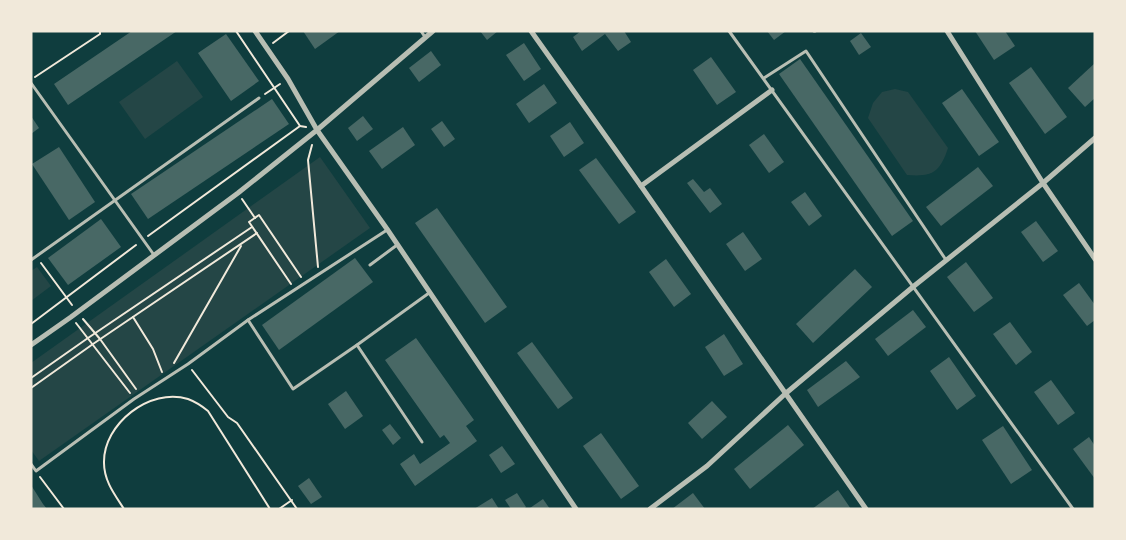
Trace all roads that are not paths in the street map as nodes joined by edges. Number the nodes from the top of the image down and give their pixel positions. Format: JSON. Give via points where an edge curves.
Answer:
{"nodes":[{"id":1,"x":255,"y":31,"type":"edge"},
{"id":2,"x":421,"y":31,"type":"edge"},
{"id":3,"x":433,"y":31,"type":"edge"},
{"id":4,"x":531,"y":31,"type":"edge"},
{"id":5,"x":729,"y":31,"type":"edge"},
{"id":6,"x":946,"y":31,"type":"edge"},
{"id":7,"x":425,"y":37,"type":"junction"},
{"id":8,"x":764,"y":78,"type":"junction"},
{"id":9,"x":31,"y":81,"type":"edge"},
{"id":10,"x":772,"y":90,"type":"junction"},
{"id":11,"x":259,"y":98,"type":"road end"},
{"id":12,"x":317,"y":130,"type":"junction"},
{"id":13,"x":1095,"y":138,"type":"edge"},
{"id":14,"x":1043,"y":183,"type":"junction"},
{"id":15,"x":641,"y":186,"type":"junction"},
{"id":16,"x":115,"y":201,"type":"junction"},
{"id":17,"x":388,"y":229,"type":"junction"},
{"id":18,"x":398,"y":244,"type":"junction"},
{"id":19,"x":154,"y":255,"type":"junction"},
{"id":20,"x":1095,"y":259,"type":"edge"},
{"id":21,"x":31,"y":260,"type":"edge"},
{"id":22,"x":946,"y":260,"type":"junction"},
{"id":23,"x":370,"y":266,"type":"dead end"},
{"id":24,"x":914,"y":286,"type":"junction"},
{"id":25,"x":430,"y":292,"type":"junction"},
{"id":26,"x":248,"y":320,"type":"junction"},
{"id":27,"x":31,"y":345,"type":"edge"},
{"id":28,"x":357,"y":345,"type":"junction"},
{"id":29,"x":785,"y":394,"type":"junction"},
{"id":30,"x":422,"y":442,"type":"dead end"},
{"id":31,"x":31,"y":464,"type":"edge"},
{"id":32,"x":576,"y":509,"type":"edge"},
{"id":33,"x":650,"y":509,"type":"edge"},
{"id":34,"x":866,"y":509,"type":"edge"},
{"id":35,"x":1074,"y":509,"type":"edge"}],
"edges":[{"from":1,"to":12,"type":"street"},
{"from":2,"to":7,"type":"lane"},
{"from":3,"to":7,"type":"street"},
{"from":4,"to":15,"type":"street"},
{"from":5,"to":8,"type":"lane"},
{"from":6,"to":14,"type":"street"},
{"from":7,"to":12,"type":"street"},
{"from":8,"to":10,"type":"lane"},
{"from":8,"to":22,"type":"lane","via":[[806,51]]},
{"from":9,"to":16,"type":"lane"},
{"from":10,"to":15,"type":"street"},
{"from":10,"to":24,"type":"lane"},
{"from":11,"to":16,"type":"lane"},
{"from":12,"to":17,"type":"street"},
{"from":12,"to":19,"type":"street"},
{"from":13,"to":14,"type":"street"},
{"from":14,"to":20,"type":"street"},
{"from":14,"to":22,"type":"street"},
{"from":15,"to":29,"type":"street"},
{"from":16,"to":19,"type":"lane"},
{"from":16,"to":21,"type":"lane"},
{"from":17,"to":18,"type":"street"},
{"from":17,"to":26,"type":"lane"},
{"from":18,"to":23,"type":"lane"},
{"from":18,"to":25,"type":"street"},
{"from":19,"to":27,"type":"street"},
{"from":22,"to":24,"type":"street"},
{"from":24,"to":29,"type":"street"},
{"from":24,"to":35,"type":"lane"},
{"from":25,"to":28,"type":"lane"},
{"from":25,"to":32,"type":"street"},
{"from":26,"to":28,"type":"lane","via":[[293,388]]},
{"from":26,"to":31,"type":"lane","via":[[36,471]]},
{"from":28,"to":30,"type":"lane"},
{"from":29,"to":33,"type":"street","via":[[707,466]]},
{"from":29,"to":34,"type":"street"}]}
